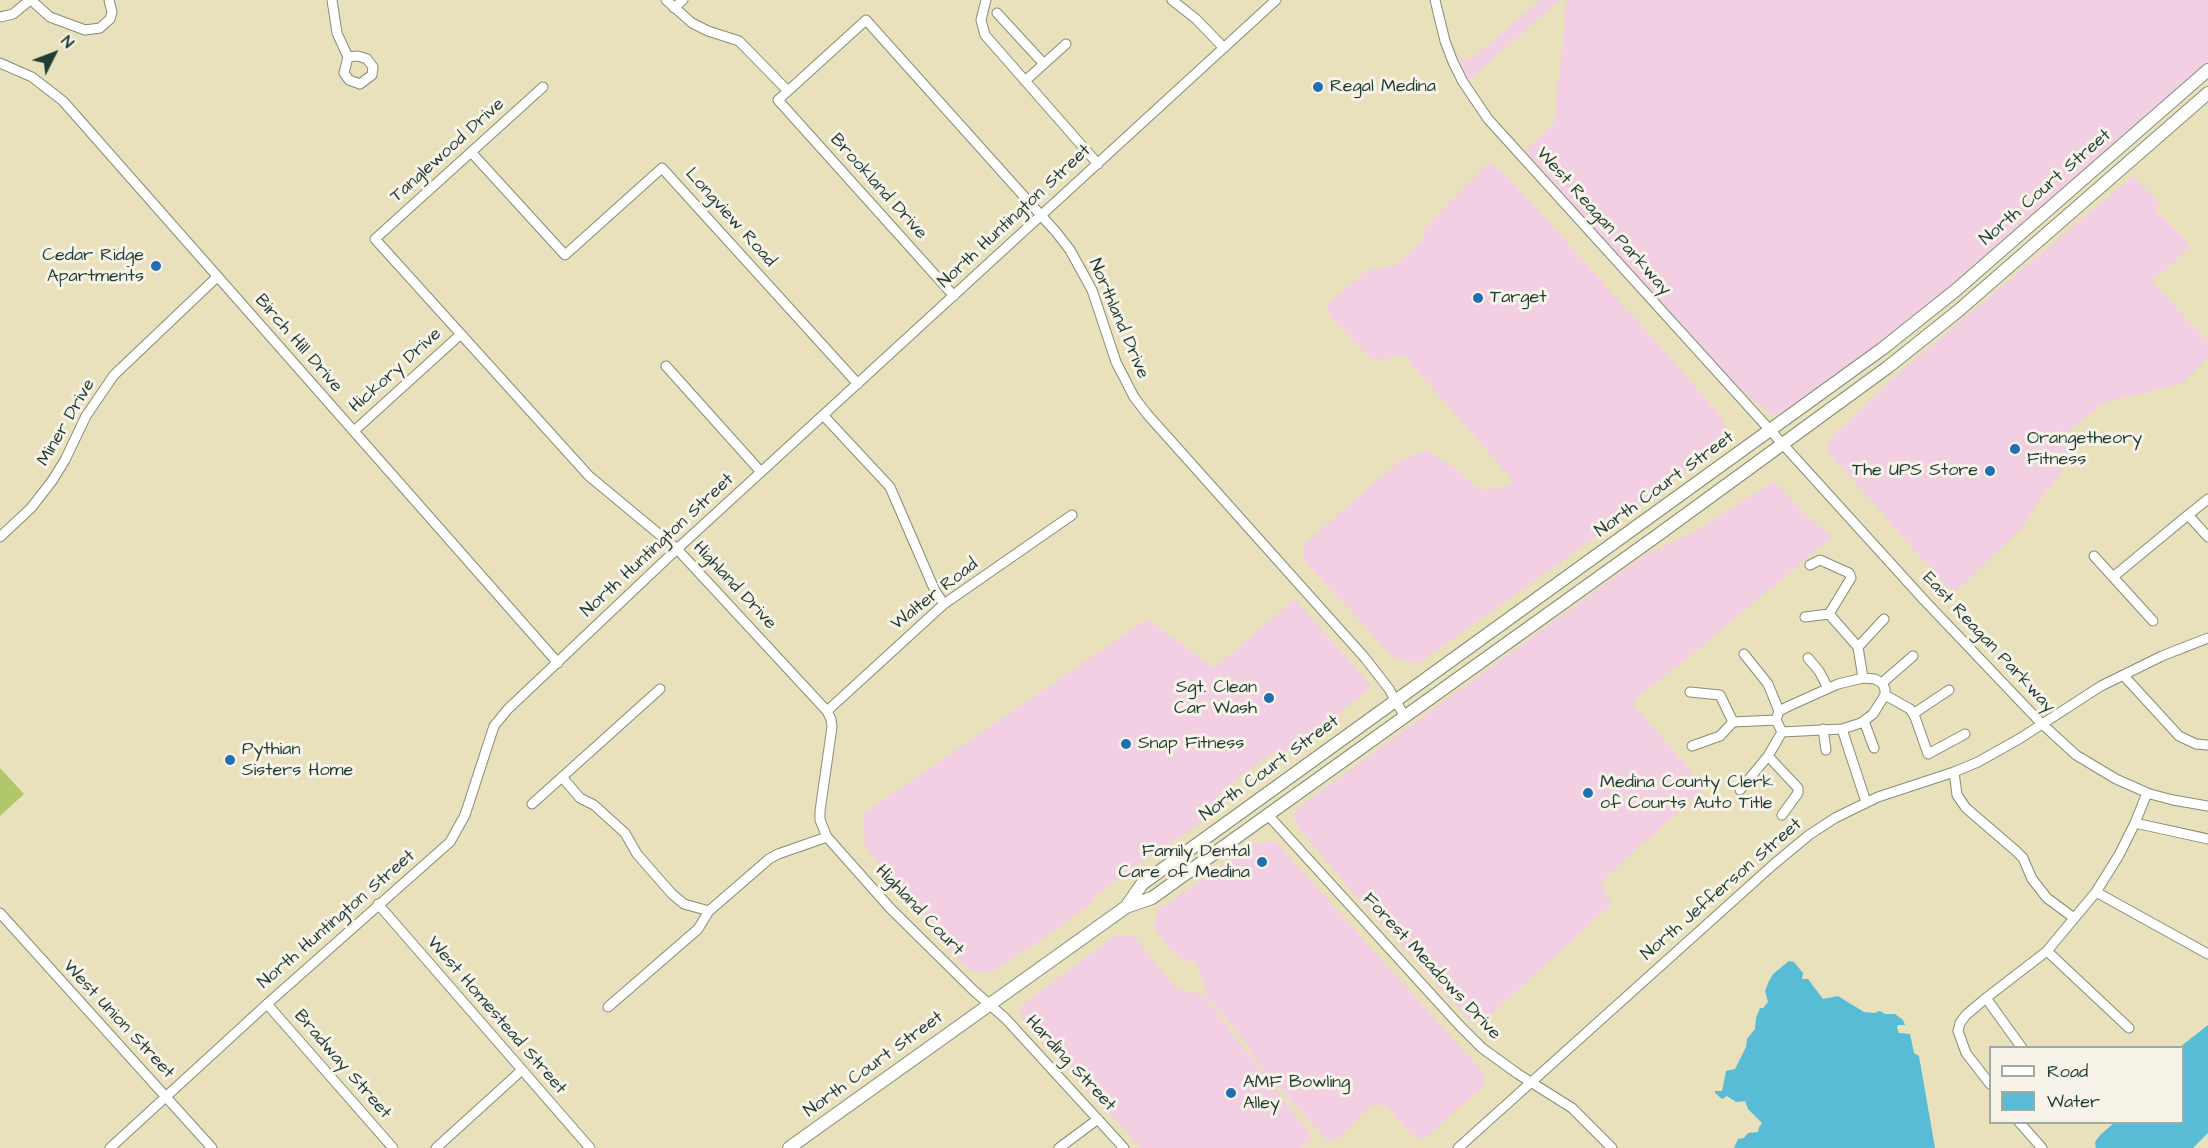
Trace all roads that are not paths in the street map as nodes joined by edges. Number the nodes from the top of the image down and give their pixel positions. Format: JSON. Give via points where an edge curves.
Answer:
{"nodes":[{"id":1,"x":31,"y":0,"type":"edge"},
{"id":2,"x":110,"y":0,"type":"edge"},
{"id":3,"x":332,"y":0,"type":"edge"},
{"id":4,"x":666,"y":0,"type":"edge"},
{"id":5,"x":683,"y":0,"type":"edge"},
{"id":6,"x":986,"y":0,"type":"edge"},
{"id":7,"x":1172,"y":0,"type":"edge"},
{"id":8,"x":1276,"y":0,"type":"edge"},
{"id":9,"x":1435,"y":0,"type":"edge"},
{"id":10,"x":674,"y":8,"type":"junction"},
{"id":11,"x":997,"y":13,"type":"dead end"},
{"id":12,"x":0,"y":17,"type":"edge"},
{"id":13,"x":1066,"y":44,"type":"dead end"},
{"id":14,"x":1224,"y":48,"type":"junction"},
{"id":15,"x":348,"y":57,"type":"dead end"},
{"id":16,"x":1044,"y":64,"type":"junction"},
{"id":17,"x":1,"y":65,"type":"edge"},
{"id":18,"x":2208,"y":70,"type":"edge"},
{"id":19,"x":1025,"y":81,"type":"junction"},
{"id":20,"x":543,"y":87,"type":"dead end"},
{"id":21,"x":788,"y":91,"type":"junction"},
{"id":22,"x":2208,"y":93,"type":"edge"},
{"id":23,"x":471,"y":152,"type":"junction"},
{"id":24,"x":1098,"y":164,"type":"junction"},
{"id":25,"x":1042,"y":215,"type":"junction"},
{"id":26,"x":375,"y":239,"type":"joint"},
{"id":27,"x":218,"y":277,"type":"junction"},
{"id":28,"x":954,"y":296,"type":"junction"},
{"id":29,"x":461,"y":334,"type":"junction"},
{"id":30,"x":666,"y":366,"type":"dead end"},
{"id":31,"x":858,"y":384,"type":"junction"},
{"id":32,"x":823,"y":415,"type":"junction"},
{"id":33,"x":354,"y":431,"type":"junction"},
{"id":34,"x":1770,"y":431,"type":"junction"},
{"id":35,"x":1782,"y":444,"type":"junction"},
{"id":36,"x":761,"y":472,"type":"junction"},
{"id":37,"x":2208,"y":499,"type":"edge"},
{"id":38,"x":1072,"y":515,"type":"dead end"},
{"id":39,"x":2188,"y":515,"type":"junction"},
{"id":40,"x":0,"y":537,"type":"edge"},
{"id":41,"x":2208,"y":537,"type":"edge"},
{"id":42,"x":677,"y":549,"type":"junction"},
{"id":43,"x":2094,"y":556,"type":"dead end"},
{"id":44,"x":1810,"y":565,"type":"dead end"},
{"id":45,"x":2113,"y":577,"type":"junction"},
{"id":46,"x":944,"y":604,"type":"junction"},
{"id":47,"x":1829,"y":614,"type":"junction"},
{"id":48,"x":1805,"y":617,"type":"dead end"},
{"id":49,"x":1884,"y":619,"type":"dead end"},
{"id":50,"x":2153,"y":621,"type":"dead end"},
{"id":51,"x":2208,"y":638,"type":"edge"},
{"id":52,"x":1858,"y":647,"type":"junction"},
{"id":53,"x":1744,"y":654,"type":"dead end"},
{"id":54,"x":1912,"y":656,"type":"dead end"},
{"id":55,"x":1808,"y":658,"type":"dead end"},
{"id":56,"x":558,"y":663,"type":"junction"},
{"id":57,"x":2124,"y":676,"type":"junction"},
{"id":58,"x":1863,"y":678,"type":"junction"},
{"id":59,"x":1882,"y":684,"type":"junction"},
{"id":60,"x":1828,"y":688,"type":"junction"},
{"id":61,"x":660,"y":689,"type":"dead end"},
{"id":62,"x":1948,"y":690,"type":"dead end"},
{"id":63,"x":1690,"y":692,"type":"dead end"},
{"id":64,"x":1885,"y":696,"type":"junction"},
{"id":65,"x":1395,"y":700,"type":"junction"},
{"id":66,"x":827,"y":711,"type":"junction"},
{"id":67,"x":1913,"y":714,"type":"junction"},
{"id":68,"x":1778,"y":715,"type":"junction"},
{"id":69,"x":1405,"y":717,"type":"junction"},
{"id":70,"x":1864,"y":721,"type":"junction"},
{"id":71,"x":1732,"y":722,"type":"junction"},
{"id":72,"x":2041,"y":723,"type":"junction"},
{"id":73,"x":1823,"y":729,"type":"junction"},
{"id":74,"x":1842,"y":729,"type":"junction"},
{"id":75,"x":1782,"y":732,"type":"junction"},
{"id":76,"x":1965,"y":734,"type":"dead end"},
{"id":77,"x":2208,"y":745,"type":"edge"},
{"id":78,"x":1692,"y":746,"type":"dead end"},
{"id":79,"x":1875,"y":748,"type":"dead end"},
{"id":80,"x":1826,"y":750,"type":"dead end"},
{"id":81,"x":1768,"y":756,"type":"junction"},
{"id":82,"x":1954,"y":772,"type":"junction"},
{"id":83,"x":562,"y":777,"type":"junction"},
{"id":84,"x":1740,"y":790,"type":"dead end"},
{"id":85,"x":2147,"y":793,"type":"junction"},
{"id":86,"x":1866,"y":802,"type":"junction"},
{"id":87,"x":532,"y":804,"type":"dead end"},
{"id":88,"x":2208,"y":806,"type":"edge"},
{"id":89,"x":1268,"y":815,"type":"junction"},
{"id":90,"x":1782,"y":815,"type":"dead end"},
{"id":91,"x":2135,"y":823,"type":"junction"},
{"id":92,"x":827,"y":837,"type":"junction"},
{"id":93,"x":2208,"y":839,"type":"edge"},
{"id":94,"x":2096,"y":892,"type":"junction"},
{"id":95,"x":378,"y":904,"type":"junction"},
{"id":96,"x":1126,"y":907,"type":"junction"},
{"id":97,"x":709,"y":910,"type":"junction"},
{"id":98,"x":0,"y":914,"type":"edge"},
{"id":99,"x":2074,"y":918,"type":"junction"},
{"id":100,"x":2047,"y":951,"type":"junction"},
{"id":101,"x":2208,"y":954,"type":"edge"},
{"id":102,"x":1986,"y":998,"type":"junction"},
{"id":103,"x":267,"y":1004,"type":"junction"},
{"id":104,"x":990,"y":1005,"type":"junction"},
{"id":105,"x":608,"y":1007,"type":"dead end"},
{"id":106,"x":2129,"y":1028,"type":"dead end"},
{"id":107,"x":2021,"y":1046,"type":"edge"},
{"id":108,"x":522,"y":1070,"type":"junction"},
{"id":109,"x":1531,"y":1082,"type":"junction"},
{"id":110,"x":1989,"y":1083,"type":"edge"},
{"id":111,"x":166,"y":1096,"type":"junction"},
{"id":112,"x":1098,"y":1119,"type":"junction"},
{"id":113,"x":2021,"y":1124,"type":"edge"},
{"id":114,"x":110,"y":1148,"type":"edge"},
{"id":115,"x":212,"y":1148,"type":"edge"},
{"id":116,"x":393,"y":1148,"type":"edge"},
{"id":117,"x":436,"y":1148,"type":"edge"},
{"id":118,"x":590,"y":1148,"type":"edge"},
{"id":119,"x":789,"y":1148,"type":"edge"},
{"id":120,"x":1059,"y":1148,"type":"edge"},
{"id":121,"x":1125,"y":1148,"type":"edge"},
{"id":122,"x":1458,"y":1148,"type":"edge"},
{"id":123,"x":1612,"y":1148,"type":"edge"},
{"id":124,"x":2042,"y":1148,"type":"edge"}],
"edges":[{"from":1,"to":2,"type":"street","via":[[50,17],[85,30],[100,28],[110,19]]},
{"from":1,"to":12,"type":"street","via":[[13,14]]},
{"from":3,"to":15,"type":"street","via":[[337,33]]},
{"from":4,"to":10,"type":"street"},
{"from":5,"to":10,"type":"street"},
{"from":6,"to":19,"type":"street","via":[[981,20],[985,35]]},
{"from":7,"to":14,"type":"street"},
{"from":8,"to":14,"type":"street","name":"North Huntington Street"},
{"from":9,"to":34,"type":"street","name":"West Reagan Parkway","via":[[1453,62],[1488,119]]},
{"from":10,"to":21,"type":"street","via":[[708,31],[739,41]]},
{"from":11,"to":16,"type":"street"},
{"from":13,"to":16,"type":"street"},
{"from":14,"to":24,"type":"street","name":"North Huntington Street"},
{"from":16,"to":19,"type":"street"},
{"from":17,"to":27,"type":"street","name":"Birch Hill Drive","via":[[40,82],[63,101]]},
{"from":18,"to":34,"type":"main road","name":"North Court Street","via":[[1956,290],[1882,350]]},
{"from":19,"to":24,"type":"street"},
{"from":20,"to":23,"type":"street","name":"Tanglewood Drive"},
{"from":21,"to":25,"type":"street","name":"Northland Drive","via":[[866,20]]},
{"from":21,"to":28,"type":"street","name":"Brookland Drive","via":[[778,100]]},
{"from":22,"to":35,"type":"main road","name":"North Court Street","via":[[1934,331]]},
{"from":23,"to":26,"type":"street","name":"Tanglewood Drive"},
{"from":23,"to":31,"type":"street","name":"Longview Road","via":[[565,255],[662,168]]},
{"from":24,"to":25,"type":"street","name":"North Huntington Street"},
{"from":25,"to":28,"type":"street","name":"North Huntington Street"},
{"from":25,"to":65,"type":"street","name":"Northland Drive","via":[[1083,273],[1116,362],[1134,397],[1358,650]]},
{"from":26,"to":29,"type":"street","name":"Highland Drive"},
{"from":27,"to":33,"type":"street","name":"Birch Hill Drive"},
{"from":27,"to":40,"type":"street","name":"Miner Drive","via":[[114,375],[86,416],[44,493]]},
{"from":28,"to":31,"type":"street","name":"North Huntington Street"},
{"from":29,"to":33,"type":"street","name":"Hickory Drive"},
{"from":29,"to":42,"type":"street","name":"Highland Drive","via":[[597,484]]},
{"from":30,"to":36,"type":"street"},
{"from":31,"to":32,"type":"street","name":"North Huntington Street"},
{"from":32,"to":36,"type":"street","name":"North Huntington Street"},
{"from":32,"to":46,"type":"street","via":[[890,487]]},
{"from":33,"to":56,"type":"street","name":"Birch Hill Drive"},
{"from":34,"to":35,"type":"street","name":"West Reagan Parkway"},
{"from":34,"to":65,"type":"main road","name":"North Court Street"},
{"from":35,"to":69,"type":"main road","name":"North Court Street"},
{"from":35,"to":72,"type":"street","name":"East Reagan Parkway"},
{"from":36,"to":42,"type":"street","name":"North Huntington Street"},
{"from":37,"to":39,"type":"street"},
{"from":38,"to":46,"type":"street","name":"Walter Road"},
{"from":39,"to":41,"type":"street"},
{"from":39,"to":45,"type":"street"},
{"from":42,"to":56,"type":"street","name":"North Huntington Street"},
{"from":42,"to":66,"type":"street","name":"Highland Drive"},
{"from":43,"to":45,"type":"street"},
{"from":44,"to":47,"type":"street","via":[[1820,560],[1827,562],[1849,573],[1851,578]]},
{"from":45,"to":50,"type":"street"},
{"from":46,"to":66,"type":"street","name":"Walter Road"},
{"from":47,"to":48,"type":"street"},
{"from":47,"to":52,"type":"street"},
{"from":49,"to":52,"type":"street"},
{"from":51,"to":57,"type":"street","name":"North Jefferson Street"},
{"from":52,"to":58,"type":"street"},
{"from":53,"to":68,"type":"street","via":[[1768,684]]},
{"from":54,"to":59,"type":"street"},
{"from":55,"to":60,"type":"street"},
{"from":56,"to":95,"type":"street","name":"North Huntington Street","via":[[494,726],[465,815],[450,842]]},
{"from":57,"to":72,"type":"street","name":"North Jefferson Street"},
{"from":57,"to":77,"type":"street","via":[[2179,736]]},
{"from":58,"to":59,"type":"street"},
{"from":58,"to":60,"type":"street"},
{"from":59,"to":64,"type":"street"},
{"from":60,"to":68,"type":"street"},
{"from":61,"to":83,"type":"street"},
{"from":62,"to":67,"type":"street"},
{"from":63,"to":71,"type":"street","via":[[1720,695]]},
{"from":64,"to":67,"type":"street"},
{"from":64,"to":70,"type":"street"},
{"from":65,"to":69,"type":"street","name":"Northland Drive"},
{"from":65,"to":96,"type":"main road","name":"North Court Street","via":[[1142,884]]},
{"from":66,"to":92,"type":"street","via":[[832,728],[820,811]]},
{"from":67,"to":76,"type":"street","via":[[1928,754]]},
{"from":68,"to":71,"type":"street"},
{"from":68,"to":75,"type":"street"},
{"from":69,"to":89,"type":"main road","name":"North Court Street"},
{"from":70,"to":74,"type":"street"},
{"from":70,"to":79,"type":"street"},
{"from":71,"to":78,"type":"street","via":[[1720,736]]},
{"from":72,"to":82,"type":"street","name":"North Jefferson Street","via":[[2002,749]]},
{"from":72,"to":85,"type":"street","name":"East Reagan Parkway","via":[[2095,768]]},
{"from":73,"to":74,"type":"street"},
{"from":73,"to":75,"type":"street"},
{"from":73,"to":80,"type":"street"},
{"from":74,"to":86,"type":"street"},
{"from":75,"to":81,"type":"street"},
{"from":81,"to":84,"type":"street"},
{"from":81,"to":90,"type":"street","via":[[1798,788]]},
{"from":82,"to":86,"type":"street","name":"North Jefferson Street"},
{"from":82,"to":99,"type":"street","via":[[1957,795],[1966,808],[2023,858],[2032,879],[2048,898]]},
{"from":83,"to":87,"type":"street"},
{"from":83,"to":97,"type":"street","via":[[580,798],[594,805],[625,833],[637,854],[672,894],[684,904]]},
{"from":85,"to":88,"type":"street","name":"East Reagan Parkway"},
{"from":85,"to":91,"type":"street"},
{"from":86,"to":109,"type":"street","name":"North Jefferson Street","via":[[1790,849]]},
{"from":89,"to":96,"type":"main road","name":"North Court Street","via":[[1152,898]]},
{"from":89,"to":109,"type":"street","name":"Forest Meadows Drive","via":[[1459,1025],[1499,1061]]},
{"from":91,"to":93,"type":"street"},
{"from":91,"to":94,"type":"street"},
{"from":92,"to":97,"type":"street","via":[[778,854]]},
{"from":92,"to":104,"type":"street","name":"Highland Court","via":[[890,908]]},
{"from":94,"to":99,"type":"street"},
{"from":94,"to":101,"type":"street"},
{"from":95,"to":103,"type":"street","name":"North Huntington Street"},
{"from":95,"to":108,"type":"street","name":"West Homestead Street"},
{"from":96,"to":104,"type":"main road","name":"North Court Street"},
{"from":97,"to":105,"type":"street","via":[[698,929]]},
{"from":98,"to":111,"type":"street","name":"West Union Street"},
{"from":99,"to":100,"type":"street"},
{"from":100,"to":102,"type":"street"},
{"from":100,"to":106,"type":"street"},
{"from":102,"to":107,"type":"street"},
{"from":102,"to":110,"type":"street","via":[[1966,1015],[1958,1031],[1966,1053]]},
{"from":103,"to":111,"type":"street","name":"North Huntington Street"},
{"from":103,"to":116,"type":"street","name":"Bradway Street"},
{"from":104,"to":112,"type":"street","name":"Harding Street"},
{"from":104,"to":119,"type":"main road","name":"North Court Street"},
{"from":108,"to":117,"type":"street"},
{"from":108,"to":118,"type":"street","name":"West Homestead Street"},
{"from":109,"to":122,"type":"street","name":"North Jefferson Street"},
{"from":109,"to":123,"type":"street","name":"Forest Meadows Drive","via":[[1572,1108]]},
{"from":111,"to":114,"type":"street","name":"North Huntington Street"},
{"from":111,"to":115,"type":"street","name":"West Union Street"},
{"from":112,"to":120,"type":"street"},
{"from":112,"to":121,"type":"street","name":"Harding Street"},
{"from":113,"to":124,"type":"street"}]}
